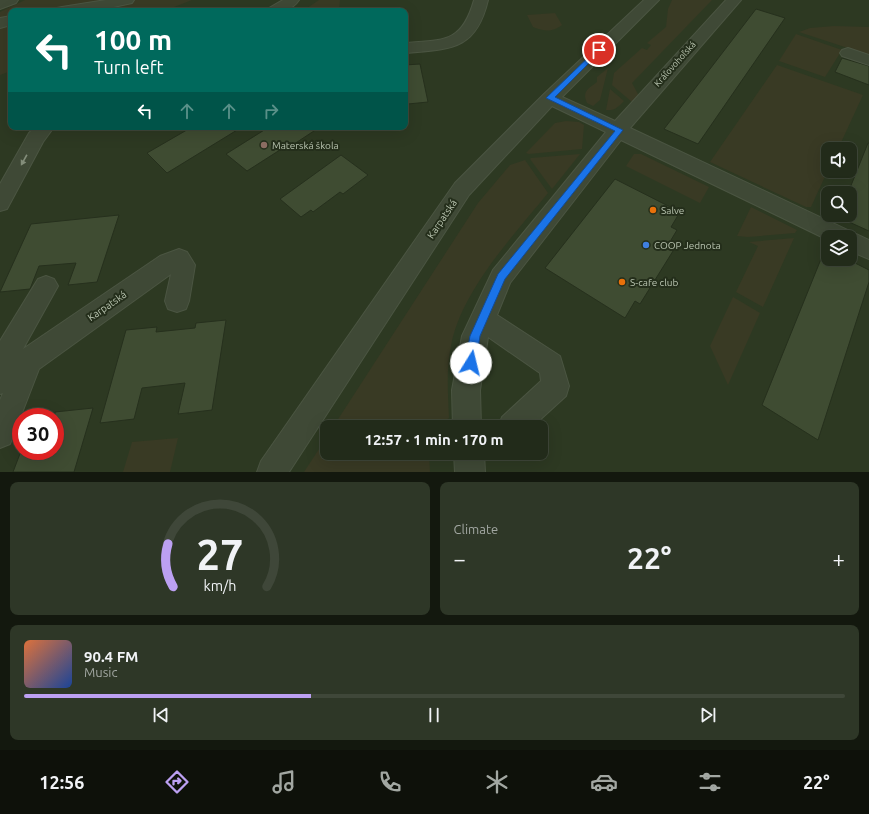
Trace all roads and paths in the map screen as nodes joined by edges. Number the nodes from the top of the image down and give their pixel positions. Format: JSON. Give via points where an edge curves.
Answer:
{"nodes":[{"id":1,"x":11,"y":0,"type":"edge"},
{"id":2,"x":128,"y":0,"type":"edge"},
{"id":3,"x":292,"y":0,"type":"edge"},
{"id":4,"x":481,"y":0,"type":"edge"},
{"id":5,"x":652,"y":0,"type":"edge"},
{"id":6,"x":734,"y":0,"type":"edge"},
{"id":7,"x":0,"y":5,"type":"edge"},
{"id":8,"x":85,"y":8,"type":"edge"},
{"id":9,"x":281,"y":8,"type":"edge"},
{"id":10,"x":408,"y":48,"type":"edge"},
{"id":11,"x":848,"y":53,"type":"dead end"},
{"id":12,"x":869,"y":60,"type":"edge"},
{"id":13,"x":550,"y":98,"type":"junction"},
{"id":14,"x":43,"y":130,"type":"edge"},
{"id":15,"x":620,"y":130,"type":"junction"},
{"id":16,"x":0,"y":203,"type":"edge"},
{"id":17,"x":827,"y":230,"type":"edge"},
{"id":18,"x":857,"y":244,"type":"edge"},
{"id":19,"x":869,"y":250,"type":"edge"},
{"id":20,"x":46,"y":286,"type":"dead end"},
{"id":21,"x":177,"y":301,"type":"dead end"},
{"id":22,"x":482,"y":319,"type":"junction"},
{"id":23,"x":29,"y":361,"type":"junction"},
{"id":24,"x":0,"y":365,"type":"edge"},
{"id":25,"x":0,"y":381,"type":"edge"},
{"id":26,"x":471,"y":420,"type":"edge"},
{"id":27,"x":520,"y":420,"type":"edge"},
{"id":28,"x":0,"y":434,"type":"edge"},
{"id":29,"x":469,"y":460,"type":"edge"},
{"id":30,"x":272,"y":472,"type":"edge"},
{"id":31,"x":470,"y":472,"type":"edge"}],
"edges":[{"from":1,"to":7,"type":"street"},
{"from":2,"to":8,"type":"street"},
{"from":3,"to":9,"type":"street"},
{"from":4,"to":10,"type":"street","via":[[474,24],[467,34],[453,42]]},
{"from":5,"to":13,"type":"street","name":"Karpatská"},
{"from":6,"to":15,"type":"street","name":"Kráľovohoľská","via":[[637,107]]},
{"from":11,"to":12,"type":"street"},
{"from":13,"to":15,"type":"street"},
{"from":13,"to":30,"type":"street","name":"Karpatská","via":[[462,189]]},
{"from":14,"to":16,"type":"street","one_way":true},
{"from":15,"to":17,"type":"street"},
{"from":15,"to":22,"type":"street","name":"Kráľovohoľská","via":[[501,277]]},
{"from":18,"to":19,"type":"street"},
{"from":20,"to":24,"type":"street"},
{"from":21,"to":23,"type":"street","name":"Karpatská","via":[[184,265],[179,259],[168,263]]},
{"from":22,"to":26,"type":"street","name":"Kráľovohoľská","via":[[475,336],[466,390]]},
{"from":22,"to":27,"type":"street","via":[[551,365],[556,386]]},
{"from":23,"to":25,"type":"street","name":"Karpatská"},
{"from":23,"to":28,"type":"street"},
{"from":29,"to":31,"type":"street"}]}
